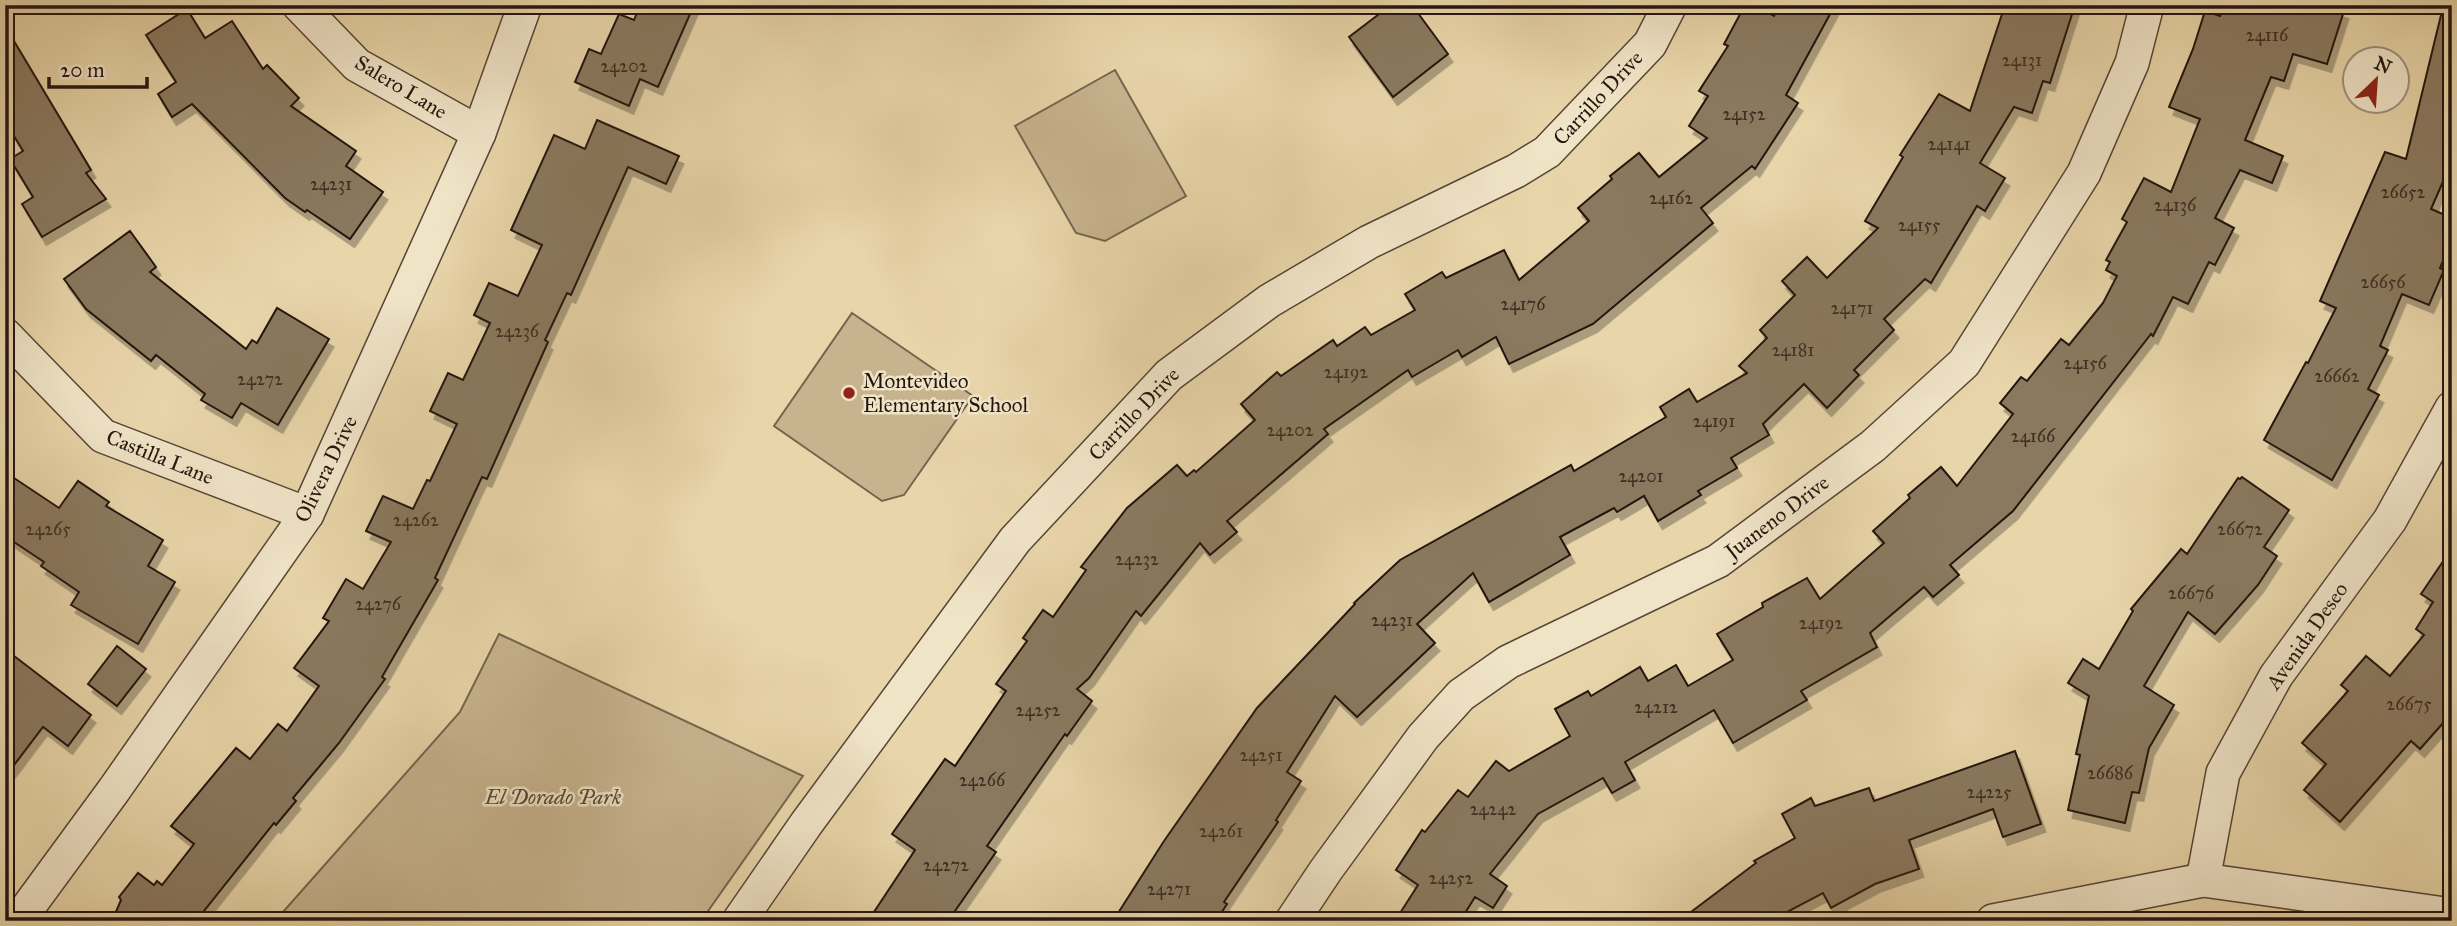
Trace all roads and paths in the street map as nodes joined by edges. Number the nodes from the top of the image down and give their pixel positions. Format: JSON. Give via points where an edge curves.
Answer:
{"nodes":[{"id":1,"x":299,"y":5,"type":"edge"},
{"id":2,"x":525,"y":5,"type":"edge"},
{"id":3,"x":1671,"y":5,"type":"edge"},
{"id":4,"x":2147,"y":5,"type":"edge"},
{"id":5,"x":479,"y":133,"type":"junction"},
{"id":6,"x":5,"y":335,"type":"edge"},
{"id":7,"x":2452,"y":408,"type":"edge"},
{"id":8,"x":307,"y":514,"type":"junction"},
{"id":9,"x":2203,"y":880,"type":"junction"},
{"id":10,"x":2452,"y":915,"type":"edge"},
{"id":11,"x":18,"y":921,"type":"edge"},
{"id":12,"x":739,"y":921,"type":"edge"},
{"id":13,"x":1292,"y":921,"type":"edge"},
{"id":14,"x":1993,"y":921,"type":"edge"}],
"edges":[{"from":1,"to":5,"type":"street","name":"Salero Lane","via":[[357,65]]},
{"from":2,"to":5,"type":"street","name":"Olivera Drive"},
{"from":3,"to":12,"type":"street","name":"Carrillo Drive","via":[[1650,44],[1547,152],[1369,242],[1269,300],[1168,375],[1015,540]]},
{"from":4,"to":13,"type":"street","name":"Juaneno Drive","via":[[2133,63],[2084,173],[1964,363],[1873,446],[1718,561],[1508,662],[1461,695],[1423,737]]},
{"from":5,"to":8,"type":"street","name":"Olivera Drive"},
{"from":6,"to":8,"type":"street","name":"Castilla Lane","via":[[103,436]]},
{"from":7,"to":9,"type":"street","name":"Avenida Deseo","via":[[2390,520],[2276,676],[2223,772]]},
{"from":8,"to":11,"type":"street","name":"Olivera Drive"},
{"from":9,"to":10,"type":"street"},
{"from":9,"to":14,"type":"street"}]}
